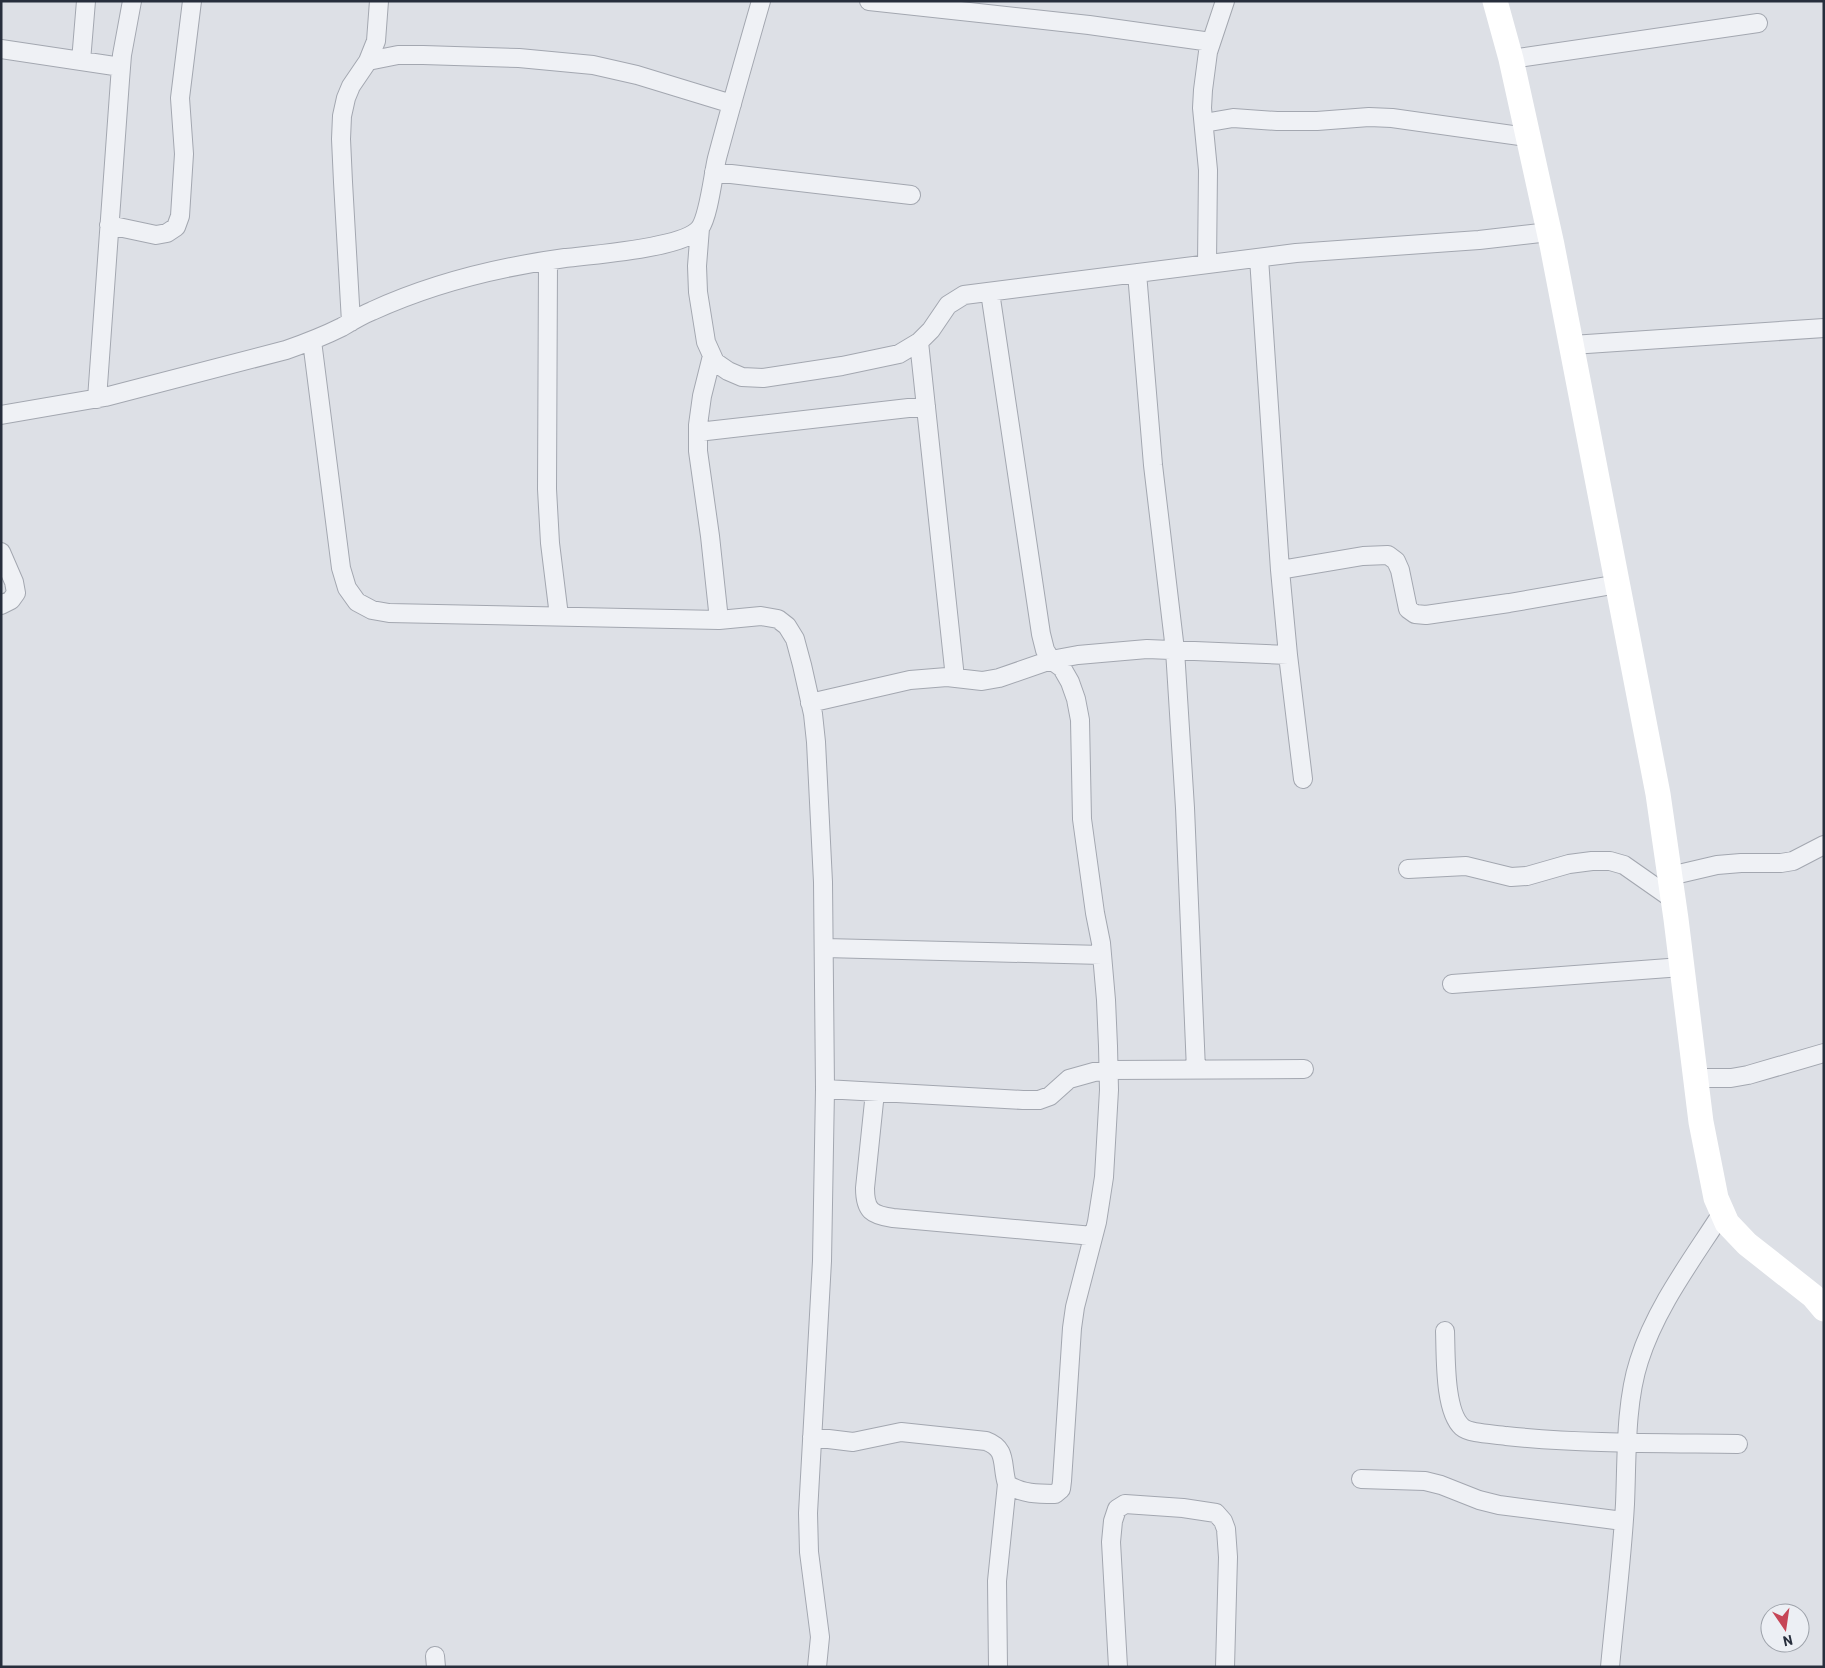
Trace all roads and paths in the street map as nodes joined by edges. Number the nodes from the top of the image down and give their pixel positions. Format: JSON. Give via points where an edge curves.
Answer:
{"nodes":[{"id":1,"x":86,"y":1,"type":"edge"},
{"id":2,"x":132,"y":1,"type":"edge"},
{"id":3,"x":192,"y":1,"type":"edge"},
{"id":4,"x":379,"y":1,"type":"edge"},
{"id":5,"x":761,"y":1,"type":"edge"},
{"id":6,"x":869,"y":1,"type":"edge"},
{"id":7,"x":1225,"y":1,"type":"edge"},
{"id":8,"x":1495,"y":1,"type":"edge"},
{"id":9,"x":1758,"y":23,"type":"dead end"},
{"id":10,"x":1210,"y":42,"type":"junction"},
{"id":11,"x":1,"y":49,"type":"edge"},
{"id":12,"x":1511,"y":59,"type":"junction"},
{"id":13,"x":80,"y":61,"type":"junction"},
{"id":14,"x":368,"y":61,"type":"junction"},
{"id":15,"x":121,"y":66,"type":"junction"},
{"id":16,"x":732,"y":104,"type":"junction"},
{"id":17,"x":1204,"y":123,"type":"junction"},
{"id":18,"x":1527,"y":137,"type":"junction"},
{"id":19,"x":714,"y":172,"type":"junction"},
{"id":20,"x":911,"y":195,"type":"dead end"},
{"id":21,"x":109,"y":225,"type":"junction"},
{"id":22,"x":700,"y":228,"type":"junction"},
{"id":23,"x":1549,"y":232,"type":"junction"},
{"id":24,"x":1259,"y":258,"type":"junction"},
{"id":25,"x":548,"y":261,"type":"junction"},
{"id":26,"x":1207,"y":264,"type":"junction"},
{"id":27,"x":1137,"y":273,"type":"junction"},
{"id":28,"x":990,"y":292,"type":"junction"},
{"id":29,"x":351,"y":322,"type":"junction"},
{"id":30,"x":1824,"y":328,"type":"edge"},
{"id":31,"x":312,"y":341,"type":"junction"},
{"id":32,"x":919,"y":342,"type":"junction"},
{"id":33,"x":1572,"y":345,"type":"junction"},
{"id":34,"x":712,"y":356,"type":"junction"},
{"id":35,"x":96,"y":399,"type":"junction"},
{"id":36,"x":926,"y":406,"type":"junction"},
{"id":37,"x":1,"y":415,"type":"edge"},
{"id":38,"x":698,"y":432,"type":"junction"},
{"id":39,"x":1,"y":552,"type":"edge"},
{"id":40,"x":1280,"y":570,"type":"junction"},
{"id":41,"x":1618,"y":584,"type":"junction"},
{"id":42,"x":1,"y":605,"type":"edge"},
{"id":43,"x":559,"y":616,"type":"junction"},
{"id":44,"x":719,"y":620,"type":"junction"},
{"id":45,"x":1175,"y":650,"type":"junction"},
{"id":46,"x":1288,"y":655,"type":"junction"},
{"id":47,"x":1051,"y":660,"type":"junction"},
{"id":48,"x":955,"y":678,"type":"junction"},
{"id":49,"x":810,"y":702,"type":"junction"},
{"id":50,"x":1303,"y":779,"type":"dead end"},
{"id":51,"x":1824,"y":845,"type":"edge"},
{"id":52,"x":1408,"y":869,"type":"dead end"},
{"id":53,"x":1672,"y":888,"type":"junction"},
{"id":54,"x":825,"y":948,"type":"junction"},
{"id":55,"x":1102,"y":955,"type":"junction"},
{"id":56,"x":1682,"y":967,"type":"junction"},
{"id":57,"x":1452,"y":984,"type":"dead end"},
{"id":58,"x":1824,"y":1053,"type":"edge"},
{"id":59,"x":1304,"y":1069,"type":"dead end"},
{"id":60,"x":1108,"y":1070,"type":"junction"},
{"id":61,"x":1196,"y":1070,"type":"junction"},
{"id":62,"x":1695,"y":1078,"type":"junction"},
{"id":63,"x":825,"y":1090,"type":"junction"},
{"id":64,"x":875,"y":1092,"type":"junction"},
{"id":65,"x":1722,"y":1213,"type":"junction"},
{"id":66,"x":1093,"y":1236,"type":"junction"},
{"id":67,"x":1824,"y":1310,"type":"edge"},
{"id":68,"x":1445,"y":1331,"type":"dead end"},
{"id":69,"x":812,"y":1437,"type":"junction"},
{"id":70,"x":1627,"y":1442,"type":"junction"},
{"id":71,"x":1738,"y":1444,"type":"dead end"},
{"id":72,"x":1361,"y":1479,"type":"dead end"},
{"id":73,"x":1007,"y":1484,"type":"junction"},
{"id":74,"x":1623,"y":1521,"type":"junction"},
{"id":75,"x":817,"y":1667,"type":"edge"},
{"id":76,"x":998,"y":1667,"type":"edge"},
{"id":77,"x":1118,"y":1667,"type":"edge"},
{"id":78,"x":1225,"y":1667,"type":"edge"},
{"id":79,"x":1610,"y":1667,"type":"edge"}],
"edges":[{"from":1,"to":13,"type":"street"},
{"from":2,"to":15,"type":"street"},
{"from":3,"to":21,"type":"street","via":[[180,98],[184,154],[180,216],[176,227],[156,235]]},
{"from":4,"to":14,"type":"street","via":[[376,41]]},
{"from":5,"to":16,"type":"street"},
{"from":6,"to":10,"type":"street","via":[[1090,25]]},
{"from":7,"to":10,"type":"street"},
{"from":8,"to":12,"type":"main road"},
{"from":9,"to":12,"type":"street"},
{"from":10,"to":17,"type":"street","via":[[1202,90]]},
{"from":11,"to":13,"type":"street"},
{"from":12,"to":18,"type":"main road"},
{"from":13,"to":15,"type":"street"},
{"from":14,"to":16,"type":"street","via":[[423,55],[575,63],[619,70]]},
{"from":14,"to":29,"type":"street","via":[[351,86],[342,116]]},
{"from":15,"to":21,"type":"street"},
{"from":16,"to":19,"type":"street"},
{"from":17,"to":18,"type":"street","via":[[1233,118],[1317,121],[1369,117]]},
{"from":17,"to":26,"type":"street","via":[[1208,170]]},
{"from":18,"to":23,"type":"main road"},
{"from":19,"to":20,"type":"street"},
{"from":19,"to":22,"type":"street"},
{"from":21,"to":35,"type":"street"},
{"from":22,"to":25,"type":"street","via":[[683,239],[662,246]]},
{"from":22,"to":34,"type":"street","via":[[698,292],[706,342]]},
{"from":23,"to":24,"type":"street"},
{"from":23,"to":33,"type":"main road"},
{"from":24,"to":26,"type":"street"},
{"from":24,"to":40,"type":"street"},
{"from":25,"to":29,"type":"street","via":[[457,280],[407,296]]},
{"from":25,"to":43,"type":"street","via":[[547,489]]},
{"from":26,"to":27,"type":"street"},
{"from":27,"to":28,"type":"street"},
{"from":27,"to":45,"type":"street","via":[[1153,465]]},
{"from":28,"to":32,"type":"street","via":[[964,295],[948,306]]},
{"from":28,"to":47,"type":"street","via":[[1041,634],[1044,650]]},
{"from":29,"to":31,"type":"street"},
{"from":30,"to":33,"type":"street"},
{"from":31,"to":35,"type":"street","via":[[207,372]]},
{"from":31,"to":43,"type":"street","via":[[337,549],[346,588],[356,602],[372,610],[389,613]]},
{"from":32,"to":34,"type":"street","via":[[899,354],[764,378],[742,377],[715,362]]},
{"from":32,"to":36,"type":"street"},
{"from":33,"to":41,"type":"main road"},
{"from":34,"to":38,"type":"street","via":[[702,396]]},
{"from":35,"to":37,"type":"street"},
{"from":36,"to":38,"type":"street"},
{"from":36,"to":48,"type":"street"},
{"from":38,"to":44,"type":"street"},
{"from":39,"to":42,"type":"street","via":[[16,593]]},
{"from":40,"to":41,"type":"street","via":[[1388,555],[1396,560],[1400,570],[1408,609],[1415,614],[1426,615]]},
{"from":40,"to":46,"type":"street"},
{"from":41,"to":53,"type":"main road","via":[[1658,794]]},
{"from":43,"to":44,"type":"street"},
{"from":44,"to":49,"type":"street","via":[[761,616],[778,618],[787,626],[795,639]]},
{"from":45,"to":46,"type":"street"},
{"from":45,"to":47,"type":"street","via":[[1124,650]]},
{"from":45,"to":61,"type":"street"},
{"from":46,"to":50,"type":"street"},
{"from":47,"to":48,"type":"street","via":[[999,678],[982,681]]},
{"from":47,"to":55,"type":"street","via":[[1062,668],[1070,682],[1080,720],[1082,819]]},
{"from":48,"to":49,"type":"street","via":[[910,680]]},
{"from":49,"to":54,"type":"street","via":[[816,742]]},
{"from":51,"to":53,"type":"street","via":[[1793,861],[1717,865]]},
{"from":52,"to":53,"type":"street","via":[[1466,866],[1511,877],[1569,864],[1610,861]]},
{"from":53,"to":56,"type":"main road"},
{"from":54,"to":55,"type":"street"},
{"from":54,"to":63,"type":"street"},
{"from":55,"to":60,"type":"street"},
{"from":56,"to":57,"type":"street"},
{"from":56,"to":62,"type":"main road"},
{"from":58,"to":62,"type":"street","via":[[1748,1075]]},
{"from":59,"to":61,"type":"street"},
{"from":60,"to":61,"type":"street"},
{"from":60,"to":64,"type":"street","via":[[1069,1079],[1050,1096],[1039,1100]]},
{"from":60,"to":66,"type":"street","via":[[1104,1177]]},
{"from":62,"to":65,"type":"main road","via":[[1708,1162]]},
{"from":63,"to":64,"type":"street"},
{"from":63,"to":69,"type":"street","via":[[822,1261]]},
{"from":64,"to":66,"type":"street","via":[[865,1188],[865,1202],[871,1211],[893,1218]]},
{"from":65,"to":67,"type":"main road","via":[[1747,1244],[1813,1296]]},
{"from":65,"to":70,"type":"street","via":[[1665,1303],[1649,1335],[1634,1384]]},
{"from":66,"to":73,"type":"street","via":[[1072,1328],[1061,1489],[1055,1494],[1034,1493]]},
{"from":68,"to":70,"type":"street","via":[[1451,1406],[1463,1428],[1540,1439]]},
{"from":69,"to":73,"type":"street","via":[[853,1442],[900,1432],[986,1441],[996,1444],[1001,1451]]},
{"from":69,"to":75,"type":"street","via":[[808,1530],[820,1637]]},
{"from":70,"to":71,"type":"street"},
{"from":70,"to":74,"type":"street"},
{"from":72,"to":74,"type":"street","via":[[1425,1481],[1498,1505]]},
{"from":73,"to":76,"type":"street","via":[[997,1581]]},
{"from":74,"to":79,"type":"street"},
{"from":77,"to":78,"type":"street","via":[[1111,1542],[1112,1521],[1117,1509],[1125,1504],[1216,1513],[1223,1521],[1228,1557]]}]}
